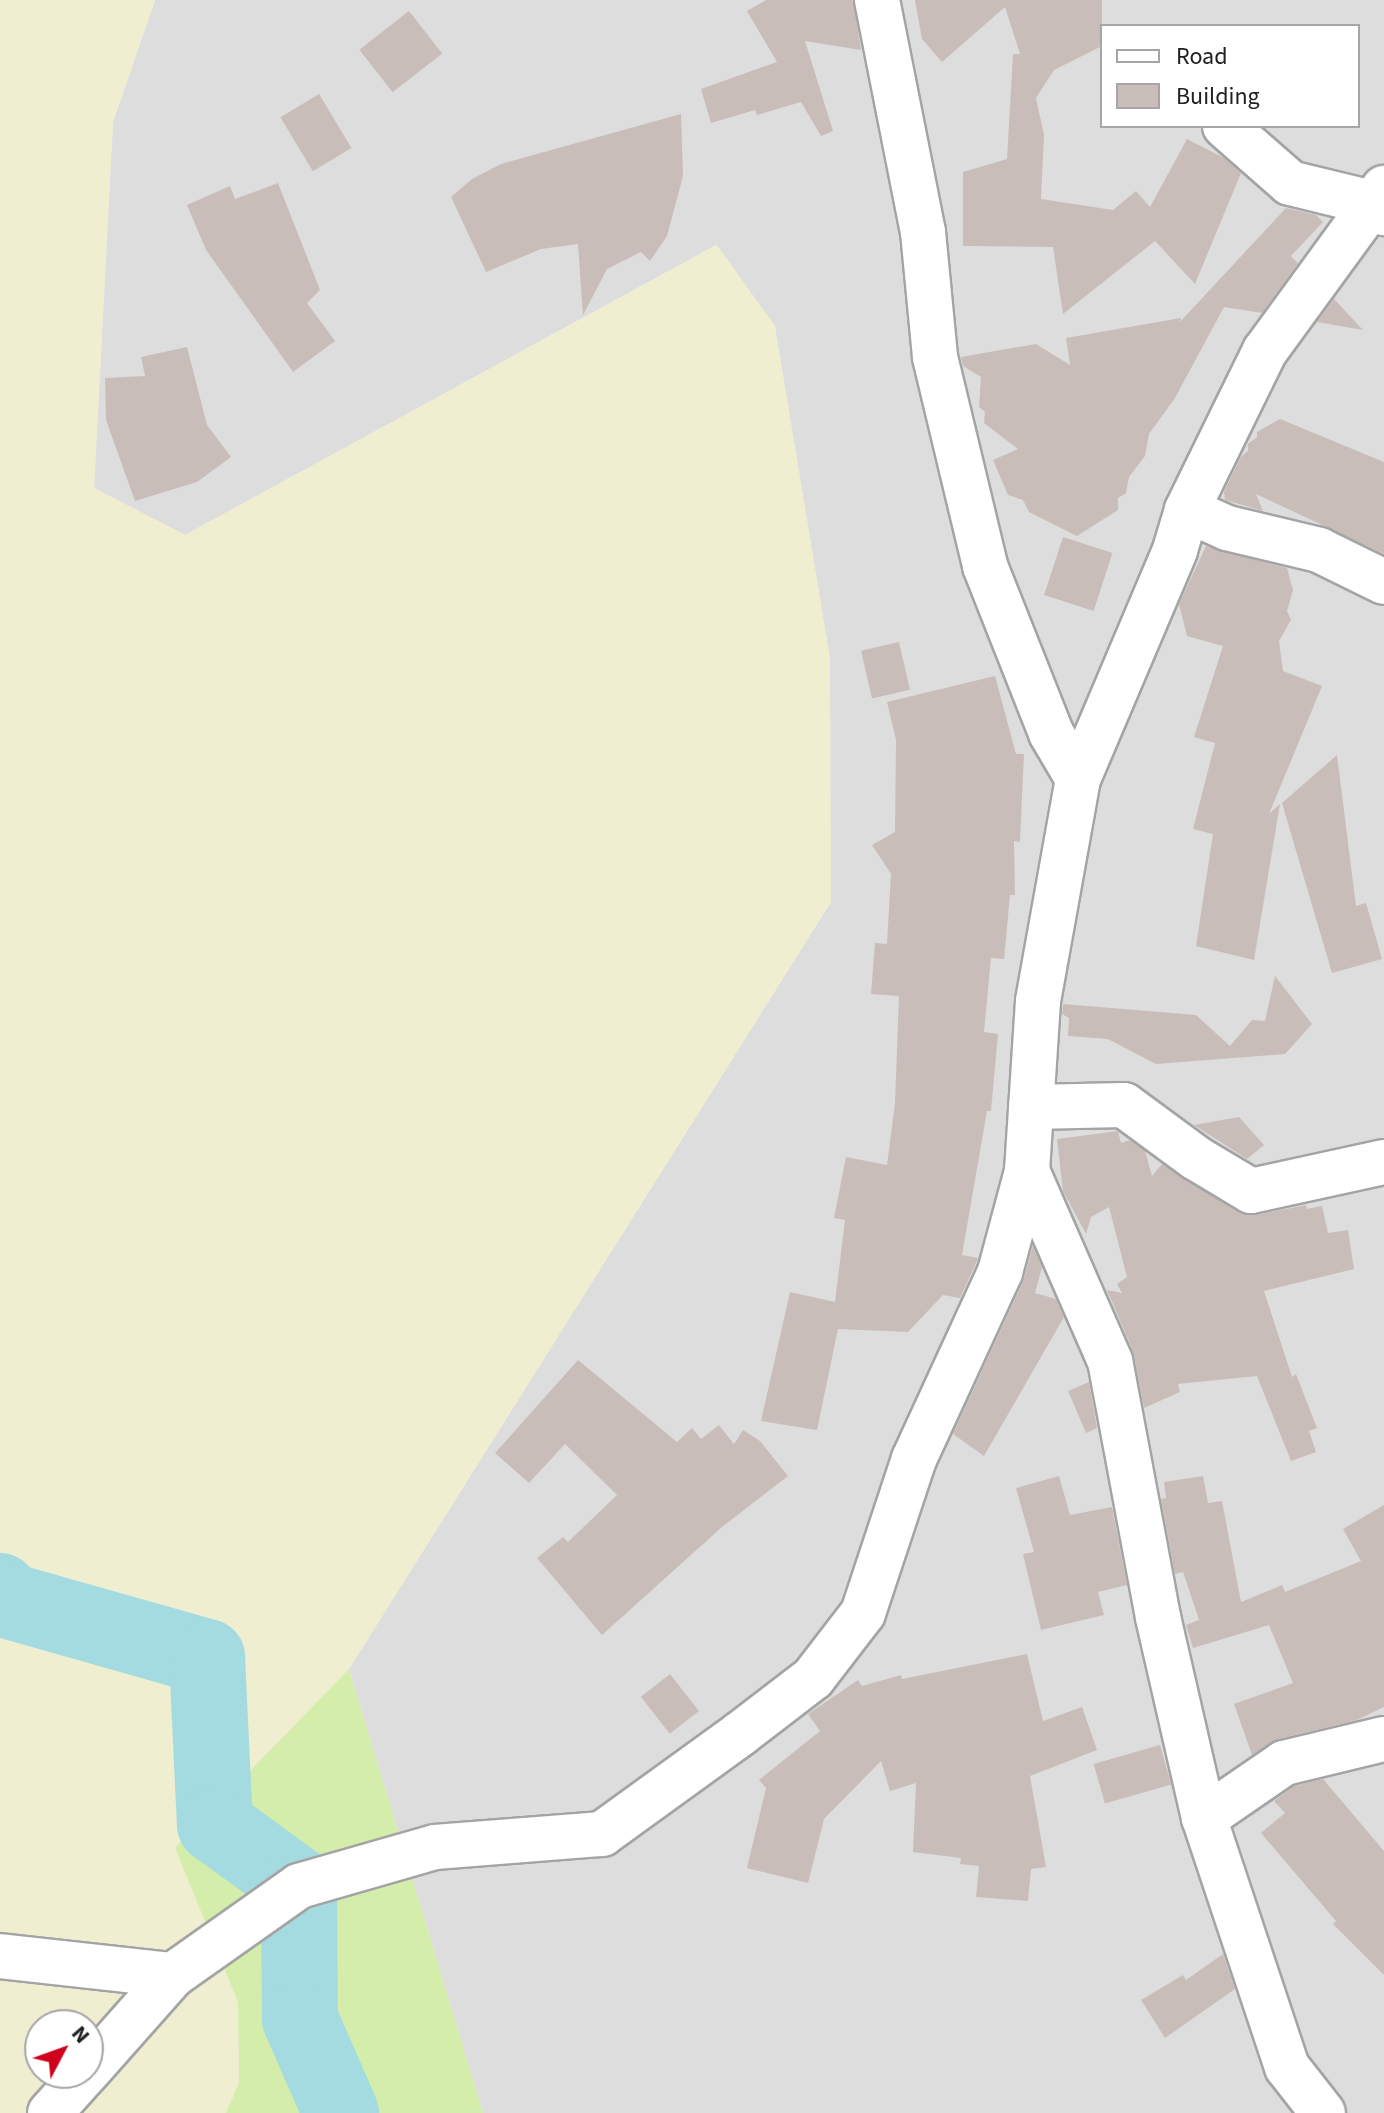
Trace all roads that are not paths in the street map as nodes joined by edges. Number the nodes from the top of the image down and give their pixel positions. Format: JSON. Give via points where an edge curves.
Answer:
{"nodes":[{"id":1,"x":877,"y":0,"type":"edge"},
{"id":2,"x":1227,"y":128,"type":"edge"},
{"id":3,"x":1380,"y":201,"type":"edge"},
{"id":4,"x":1187,"y":510,"type":"junction"},
{"id":5,"x":1384,"y":582,"type":"edge"},
{"id":6,"x":1078,"y":779,"type":"junction"},
{"id":7,"x":1031,"y":1107,"type":"junction"},
{"id":8,"x":1384,"y":1162,"type":"edge"},
{"id":9,"x":1027,"y":1171,"type":"junction"},
{"id":10,"x":1384,"y":1739,"type":"edge"},
{"id":11,"x":1204,"y":1818,"type":"junction"},
{"id":12,"x":0,"y":1956,"type":"edge"},
{"id":13,"x":173,"y":1975,"type":"junction"},
{"id":14,"x":104,"y":2053,"type":"edge"},
{"id":15,"x":72,"y":2089,"type":"edge"},
{"id":16,"x":50,"y":2113,"type":"edge"},
{"id":17,"x":1323,"y":2113,"type":"edge"}],
"edges":[{"from":1,"to":6,"type":"street","via":[[923,232],[935,357],[985,566],[1051,733]]},
{"from":2,"to":3,"type":"street","via":[[1290,183]]},
{"from":3,"to":4,"type":"street","via":[[1265,351]]},
{"from":4,"to":5,"type":"street","via":[[1227,528],[1319,550]]},
{"from":4,"to":6,"type":"street"},
{"from":6,"to":7,"type":"street","via":[[1038,1001]]},
{"from":7,"to":8,"type":"street","via":[[1124,1105],[1251,1191]]},
{"from":7,"to":9,"type":"street"},
{"from":9,"to":11,"type":"street","via":[[1110,1361],[1158,1617]]},
{"from":9,"to":13,"type":"street","via":[[1000,1272],[914,1459],[863,1613],[813,1678],[602,1834],[435,1847],[299,1886]]},
{"from":10,"to":11,"type":"street","via":[[1284,1763]]},
{"from":11,"to":17,"type":"street","via":[[1287,2067]]},
{"from":12,"to":13,"type":"street"},
{"from":13,"to":14,"type":"street"},
{"from":15,"to":16,"type":"street"}]}
